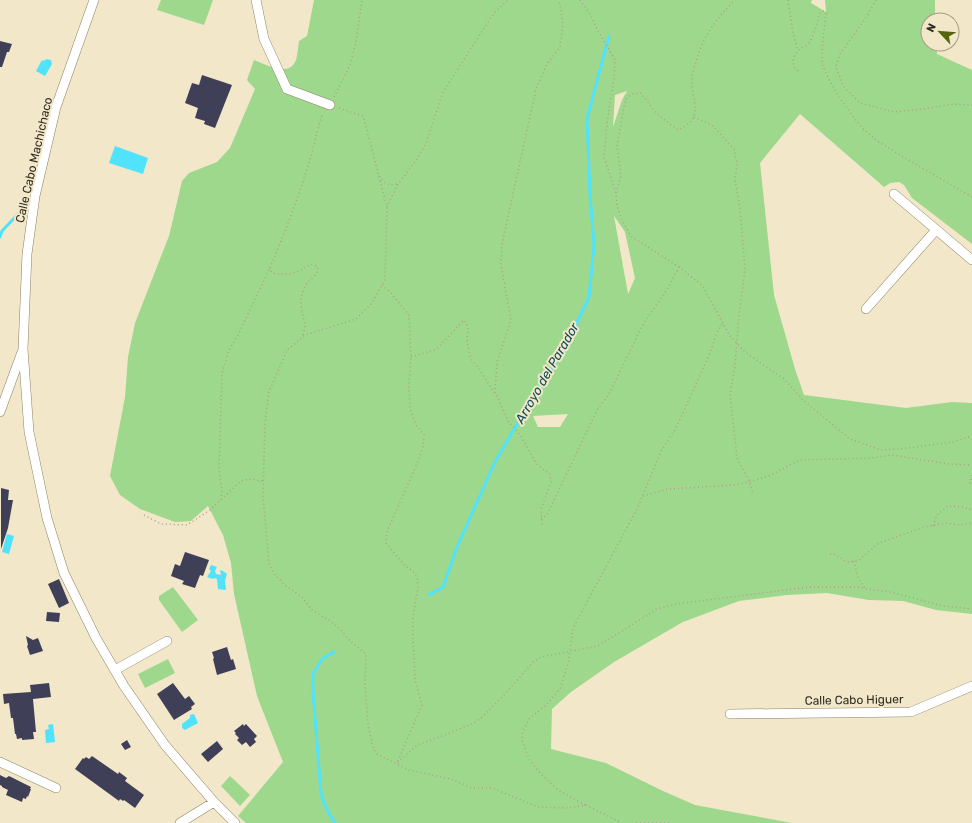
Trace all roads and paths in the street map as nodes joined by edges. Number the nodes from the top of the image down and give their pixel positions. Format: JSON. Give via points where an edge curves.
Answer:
{"nodes":[{"id":1,"x":94,"y":0,"type":"edge"},
{"id":2,"x":256,"y":0,"type":"edge"},
{"id":3,"x":362,"y":0,"type":"edge"},
{"id":4,"x":508,"y":0,"type":"edge"},
{"id":5,"x":557,"y":0,"type":"edge"},
{"id":6,"x":580,"y":0,"type":"edge"},
{"id":7,"x":735,"y":0,"type":"edge"},
{"id":8,"x":788,"y":0,"type":"edge"},
{"id":9,"x":876,"y":0,"type":"edge"},
{"id":10,"x":798,"y":51,"type":"junction"},
{"id":11,"x":798,"y":71,"type":"dead end"},
{"id":12,"x":330,"y":105,"type":"junction"},
{"id":13,"x":972,"y":105,"type":"edge"},
{"id":14,"x":694,"y":117,"type":"junction"},
{"id":15,"x":378,"y":175,"type":"junction"},
{"id":16,"x":398,"y":184,"type":"junction"},
{"id":17,"x":616,"y":193,"type":"junction"},
{"id":18,"x":894,"y":194,"type":"dead end"},
{"id":19,"x":972,"y":197,"type":"edge"},
{"id":20,"x":387,"y":207,"type":"junction"},
{"id":21,"x":936,"y":230,"type":"junction"},
{"id":22,"x":972,"y":260,"type":"edge"},
{"id":23,"x":679,"y":267,"type":"junction"},
{"id":24,"x":270,"y":268,"type":"junction"},
{"id":25,"x":382,"y":285,"type":"junction"},
{"id":26,"x":866,"y":310,"type":"dead end"},
{"id":27,"x":723,"y":323,"type":"junction"},
{"id":28,"x":302,"y":337,"type":"junction"},
{"id":29,"x":736,"y":342,"type":"junction"},
{"id":30,"x":23,"y":349,"type":"junction"},
{"id":31,"x":411,"y":357,"type":"junction"},
{"id":32,"x":494,"y":392,"type":"junction"},
{"id":33,"x":0,"y":412,"type":"edge"},
{"id":34,"x":972,"y":436,"type":"edge"},
{"id":35,"x":972,"y":465,"type":"edge"},
{"id":36,"x":972,"y":475,"type":"edge"},
{"id":37,"x":263,"y":481,"type":"junction"},
{"id":38,"x":749,"y":481,"type":"junction"},
{"id":39,"x":972,"y":484,"type":"edge"},
{"id":40,"x":753,"y":494,"type":"dead end"},
{"id":41,"x":642,"y":496,"type":"junction"},
{"id":42,"x":221,"y":500,"type":"junction"},
{"id":43,"x":972,"y":510,"type":"edge"},
{"id":44,"x":144,"y":515,"type":"dead end"},
{"id":45,"x":541,"y":519,"type":"junction"},
{"id":46,"x":972,"y":523,"type":"edge"},
{"id":47,"x":542,"y":526,"type":"dead end"},
{"id":48,"x":933,"y":526,"type":"junction"},
{"id":49,"x":830,"y":554,"type":"dead end"},
{"id":50,"x":854,"y":561,"type":"junction"},
{"id":51,"x":865,"y":588,"type":"junction"},
{"id":52,"x":972,"y":609,"type":"edge"},
{"id":53,"x":167,"y":641,"type":"dead end"},
{"id":54,"x":570,"y":651,"type":"junction"},
{"id":55,"x":115,"y":670,"type":"junction"},
{"id":56,"x":972,"y":686,"type":"edge"},
{"id":57,"x":730,"y":714,"type":"dead end"},
{"id":58,"x":0,"y":762,"type":"edge"},
{"id":59,"x":397,"y":763,"type":"junction"},
{"id":60,"x":56,"y":788,"type":"dead end"},
{"id":61,"x":214,"y":802,"type":"junction"},
{"id":62,"x":586,"y":806,"type":"junction"},
{"id":63,"x":180,"y":823,"type":"edge"},
{"id":64,"x":235,"y":823,"type":"edge"},
{"id":65,"x":622,"y":823,"type":"edge"},
{"id":66,"x":636,"y":823,"type":"edge"},
{"id":67,"x":670,"y":823,"type":"edge"}],
"edges":[{"from":1,"to":30,"type":"street","name":"Calle Cabo Machichaco","via":[[56,107],[35,196],[27,254]]},
{"from":2,"to":12,"type":"street","via":[[264,39],[287,89]]},
{"from":3,"to":12,"type":"path","via":[[350,65]]},
{"from":4,"to":16,"type":"path","via":[[494,13],[443,92],[426,143]]},
{"from":5,"to":32,"type":"path","via":[[563,24],[560,47],[547,64],[536,89],[502,244],[501,265],[510,320],[497,362]]},
{"from":6,"to":17,"type":"path","via":[[615,60],[604,157]]},
{"from":7,"to":14,"type":"path","via":[[710,28],[696,62],[692,79],[696,107]]},
{"from":8,"to":10,"type":"path"},
{"from":9,"to":13,"type":"path","via":[[840,54],[836,66],[843,86],[860,103],[894,112],[954,104]]},
{"from":10,"to":11,"type":"path","via":[[793,60]]},
{"from":10,"to":19,"type":"path","via":[[807,45],[818,23],[819,14],[824,11],[826,13],[822,64],[839,97],[861,127],[876,140]]},
{"from":12,"to":15,"type":"path","via":[[363,116]]},
{"from":12,"to":24,"type":"path","via":[[323,111],[307,171]]},
{"from":14,"to":17,"type":"path","via":[[688,125],[678,130],[657,114],[641,93],[632,94],[626,99],[617,146],[621,176]]},
{"from":14,"to":29,"type":"path","via":[[712,125],[734,149],[737,164],[735,179],[745,270]]},
{"from":15,"to":16,"type":"path","via":[[385,184]]},
{"from":15,"to":20,"type":"path"},
{"from":16,"to":20,"type":"path"},
{"from":17,"to":23,"type":"path","via":[[617,206],[631,236]]},
{"from":18,"to":21,"type":"street"},
{"from":20,"to":25,"type":"path","via":[[385,280]]},
{"from":21,"to":22,"type":"street"},
{"from":21,"to":26,"type":"street"},
{"from":23,"to":27,"type":"path","via":[[702,285]]},
{"from":23,"to":45,"type":"path","via":[[642,326],[609,394],[597,410],[548,515]]},
{"from":24,"to":28,"type":"path","via":[[272,273],[280,274],[297,272],[311,264],[318,267],[306,285],[301,300],[306,329]]},
{"from":24,"to":42,"type":"path","via":[[228,352],[222,374],[219,469]]},
{"from":25,"to":28,"type":"path","via":[[370,304],[356,319]]},
{"from":25,"to":31,"type":"path","via":[[409,315]]},
{"from":27,"to":29,"type":"path"},
{"from":27,"to":41,"type":"path"},
{"from":28,"to":37,"type":"path","via":[[287,350],[269,392]]},
{"from":29,"to":34,"type":"path","via":[[745,352],[784,379],[804,401],[850,439],[881,450],[953,442]]},
{"from":29,"to":38,"type":"path","via":[[730,396],[737,458]]},
{"from":30,"to":33,"type":"street"},
{"from":30,"to":55,"type":"street","name":"Calle Cabo Machichaco","via":[[29,432],[47,518],[64,573]]},
{"from":31,"to":32,"type":"path","via":[[437,349],[464,320],[468,327],[471,359]]},
{"from":31,"to":59,"type":"path","via":[[410,409],[416,425],[424,435],[423,446],[386,534],[386,543],[417,577],[412,637],[415,680],[422,705]]},
{"from":32,"to":45,"type":"path","via":[[510,423],[519,433],[536,463],[550,474]]},
{"from":35,"to":38,"type":"path","via":[[891,455],[799,460],[771,475]]},
{"from":36,"to":39,"type":"path"},
{"from":37,"to":42,"type":"path","via":[[241,481]]},
{"from":37,"to":59,"type":"path","via":[[269,564],[285,585],[304,598],[312,610],[330,621],[366,654],[365,687],[373,748],[377,754]]},
{"from":38,"to":40,"type":"path"},
{"from":38,"to":41,"type":"path","via":[[734,485],[668,490]]},
{"from":41,"to":54,"type":"path","via":[[619,545],[573,628]]},
{"from":42,"to":44,"type":"path","via":[[187,525],[161,524]]},
{"from":43,"to":48,"type":"path","via":[[948,506],[937,515]]},
{"from":45,"to":47,"type":"path"},
{"from":46,"to":48,"type":"path"},
{"from":48,"to":50,"type":"path","via":[[879,543],[858,561]]},
{"from":49,"to":50,"type":"path","via":[[847,562]]},
{"from":50,"to":51,"type":"path","via":[[858,578]]},
{"from":51,"to":52,"type":"path","via":[[943,606]]},
{"from":51,"to":54,"type":"path","via":[[809,587],[676,604],[657,609],[597,646]]},
{"from":53,"to":55,"type":"street"},
{"from":54,"to":59,"type":"path","via":[[541,657],[533,662],[481,718],[472,724],[417,745]]},
{"from":54,"to":62,"type":"path","via":[[560,689],[529,719],[522,740],[529,759],[540,773],[558,790]]},
{"from":55,"to":61,"type":"street","name":"Calle Cabo Machichaco","via":[[166,745]]},
{"from":56,"to":57,"type":"street","name":"Calle Cabo Higuer","via":[[911,712]]},
{"from":58,"to":60,"type":"street"},
{"from":59,"to":62,"type":"path","via":[[409,770],[451,779],[472,788],[492,788],[538,807]]},
{"from":61,"to":63,"type":"street"},
{"from":61,"to":64,"type":"street","name":"Calle Cabo Machichaco"},
{"from":62,"to":65,"type":"path"},
{"from":66,"to":67,"type":"path"}]}
